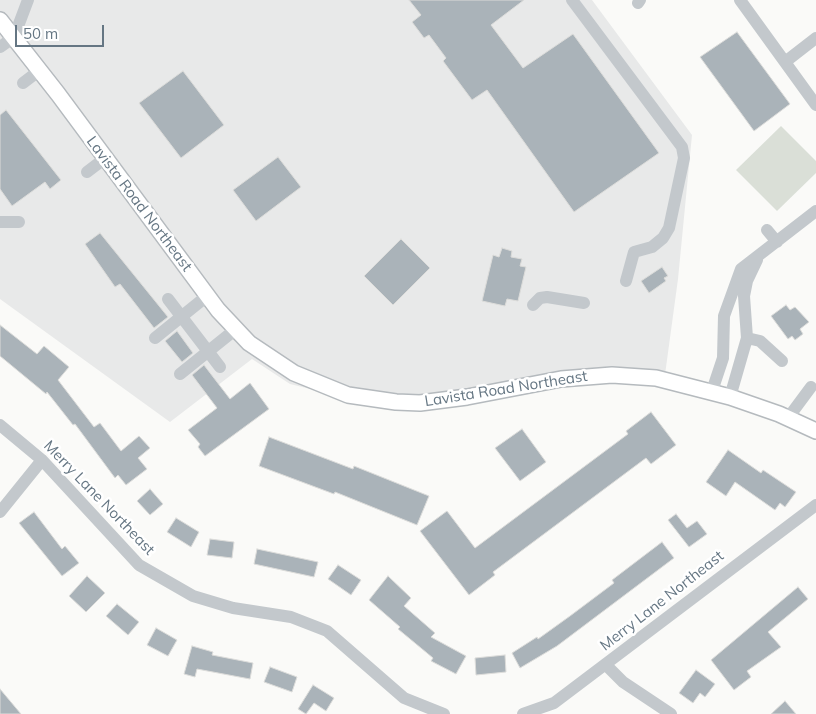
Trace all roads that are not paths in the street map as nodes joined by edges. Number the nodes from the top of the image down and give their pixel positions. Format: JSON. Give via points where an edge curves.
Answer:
{"nodes":[{"id":1,"x":28,"y":0,"type":"edge"},
{"id":2,"x":572,"y":0,"type":"edge"},
{"id":3,"x":740,"y":0,"type":"edge"},
{"id":4,"x":0,"y":15,"type":"edge"},
{"id":5,"x":7,"y":28,"type":"edge"},
{"id":6,"x":816,"y":38,"type":"edge"},
{"id":7,"x":0,"y":47,"type":"edge"},
{"id":8,"x":785,"y":62,"type":"junction"},
{"id":9,"x":40,"y":70,"type":"junction"},
{"id":10,"x":23,"y":83,"type":"dead end"},
{"id":11,"x":816,"y":105,"type":"edge"},
{"id":12,"x":104,"y":159,"type":"junction"},
{"id":13,"x":87,"y":172,"type":"dead end"},
{"id":14,"x":816,"y":211,"type":"edge"},
{"id":15,"x":0,"y":222,"type":"edge"},
{"id":16,"x":19,"y":222,"type":"dead end"},
{"id":17,"x":767,"y":230,"type":"dead end"},
{"id":18,"x":777,"y":242,"type":"junction"},
{"id":19,"x":759,"y":257,"type":"junction"},
{"id":20,"x":626,"y":281,"type":"dead end"},
{"id":21,"x":207,"y":296,"type":"junction"},
{"id":22,"x":168,"y":299,"type":"dead end"},
{"id":23,"x":584,"y":303,"type":"dead end"},
{"id":24,"x":533,"y":305,"type":"dead end"},
{"id":25,"x":182,"y":316,"type":"junction"},
{"id":26,"x":236,"y":329,"type":"junction"},
{"id":27,"x":155,"y":338,"type":"dead end"},
{"id":28,"x":747,"y":338,"type":"junction"},
{"id":29,"x":208,"y":351,"type":"junction"},
{"id":30,"x":782,"y":361,"type":"dead end"},
{"id":31,"x":220,"y":367,"type":"dead end"},
{"id":32,"x":180,"y":374,"type":"dead end"},
{"id":33,"x":811,"y":387,"type":"dead end"},
{"id":34,"x":712,"y":392,"type":"junction"},
{"id":35,"x":730,"y":397,"type":"junction"},
{"id":36,"x":788,"y":418,"type":"junction"},
{"id":37,"x":0,"y":425,"type":"edge"},
{"id":38,"x":816,"y":431,"type":"edge"},
{"id":39,"x":42,"y":460,"type":"junction"},
{"id":40,"x":816,"y":505,"type":"edge"},
{"id":41,"x":0,"y":512,"type":"edge"},
{"id":42,"x":606,"y":665,"type":"junction"},
{"id":43,"x":444,"y":714,"type":"edge"},
{"id":44,"x":523,"y":714,"type":"edge"},
{"id":45,"x":671,"y":714,"type":"edge"}],
"edges":[{"from":1,"to":5,"type":"street"},
{"from":2,"to":20,"type":"street","via":[[682,147],[684,158],[669,228],[652,247],[634,252]]},
{"from":3,"to":8,"type":"street"},
{"from":4,"to":5,"type":"main road","name":"Lavista Road Northeast"},
{"from":5,"to":7,"type":"street"},
{"from":5,"to":9,"type":"main road","name":"Lavista Road Northeast"},
{"from":6,"to":8,"type":"street"},
{"from":8,"to":11,"type":"street"},
{"from":9,"to":10,"type":"street"},
{"from":9,"to":12,"type":"main road","name":"Lavista Road Northeast"},
{"from":12,"to":13,"type":"street"},
{"from":12,"to":21,"type":"main road","name":"Lavista Road Northeast"},
{"from":14,"to":18,"type":"street"},
{"from":15,"to":16,"type":"street"},
{"from":17,"to":18,"type":"street"},
{"from":18,"to":19,"type":"street"},
{"from":19,"to":28,"type":"street","via":[[749,274],[744,296]]},
{"from":19,"to":34,"type":"street","via":[[741,269],[729,303],[723,326],[723,358]]},
{"from":21,"to":25,"type":"street"},
{"from":21,"to":26,"type":"main road","name":"Lavista Road Northeast"},
{"from":22,"to":25,"type":"street"},
{"from":23,"to":24,"type":"street","via":[[547,297],[540,298]]},
{"from":25,"to":27,"type":"street"},
{"from":25,"to":29,"type":"street"},
{"from":26,"to":29,"type":"street"},
{"from":26,"to":34,"type":"main road","name":"Lavista Road Northeast","via":[[272,360],[294,373],[366,399],[429,402],[561,378],[612,374],[656,378]]},
{"from":28,"to":30,"type":"street","via":[[760,341]]},
{"from":28,"to":35,"type":"street"},
{"from":29,"to":31,"type":"street"},
{"from":29,"to":32,"type":"street"},
{"from":33,"to":36,"type":"street"},
{"from":34,"to":35,"type":"main road","name":"Lavista Road Northeast"},
{"from":35,"to":36,"type":"main road","name":"Lavista Road Northeast"},
{"from":36,"to":38,"type":"main road","name":"Lavista Road Northeast"},
{"from":37,"to":39,"type":"street","name":"Merry Lane Northeast"},
{"from":39,"to":41,"type":"street"},
{"from":39,"to":43,"type":"street","name":"Merry Lane Northeast","via":[[139,566],[193,596],[233,608],[291,617],[327,631],[404,698]]},
{"from":40,"to":42,"type":"street","name":"Merry Lane Northeast"},
{"from":42,"to":44,"type":"street","name":"Merry Lane Northeast","via":[[554,703]]},
{"from":42,"to":45,"type":"street","via":[[622,682]]}]}
